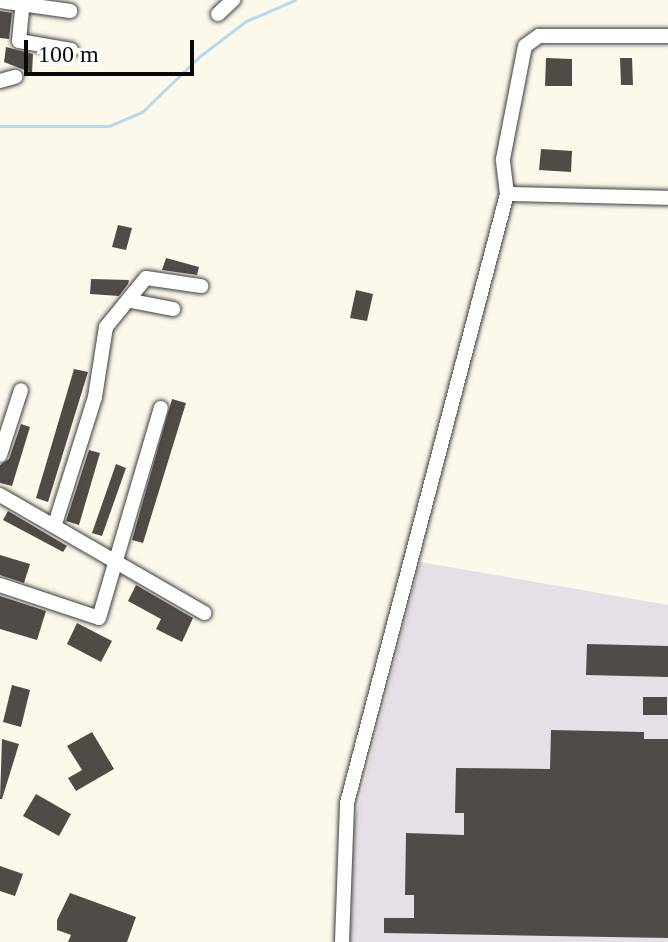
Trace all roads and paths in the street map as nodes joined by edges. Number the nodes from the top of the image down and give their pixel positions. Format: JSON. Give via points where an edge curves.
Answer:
{"nodes":[{"id":1,"x":233,"y":0,"type":"edge"},
{"id":2,"x":0,"y":1,"type":"edge"},
{"id":3,"x":23,"y":2,"type":"edge"},
{"id":4,"x":70,"y":11,"type":"dead end"},
{"id":5,"x":218,"y":14,"type":"dead end"},
{"id":6,"x":668,"y":36,"type":"edge"},
{"id":7,"x":71,"y":50,"type":"dead end"},
{"id":8,"x":507,"y":194,"type":"junction"},
{"id":9,"x":668,"y":198,"type":"edge"},
{"id":10,"x":201,"y":286,"type":"dead end"},
{"id":11,"x":131,"y":301,"type":"junction"},
{"id":12,"x":173,"y":309,"type":"dead end"},
{"id":13,"x":21,"y":390,"type":"dead end"},
{"id":14,"x":161,"y":408,"type":"dead end"},
{"id":15,"x":0,"y":455,"type":"edge"},
{"id":16,"x":0,"y":495,"type":"edge"},
{"id":17,"x":55,"y":524,"type":"junction"},
{"id":18,"x":117,"y":559,"type":"junction"},
{"id":19,"x":0,"y":585,"type":"edge"},
{"id":20,"x":204,"y":613,"type":"dead end"},
{"id":21,"x":342,"y":942,"type":"edge"}],
"edges":[{"from":1,"to":5,"type":"street"},
{"from":2,"to":3,"type":"street"},
{"from":3,"to":4,"type":"street"},
{"from":3,"to":7,"type":"street","via":[[19,41]]},
{"from":6,"to":8,"type":"street","via":[[539,36],[525,46],[503,159]]},
{"from":8,"to":9,"type":"street"},
{"from":8,"to":21,"type":"street","via":[[347,803]]},
{"from":10,"to":11,"type":"street","via":[[146,278]]},
{"from":11,"to":12,"type":"street"},
{"from":11,"to":17,"type":"street","via":[[106,327],[95,397]]},
{"from":13,"to":15,"type":"street"},
{"from":14,"to":18,"type":"street"},
{"from":16,"to":17,"type":"street"},
{"from":17,"to":18,"type":"street"},
{"from":18,"to":19,"type":"street","via":[[99,618]]},
{"from":18,"to":20,"type":"street","via":[[133,576]]}]}
